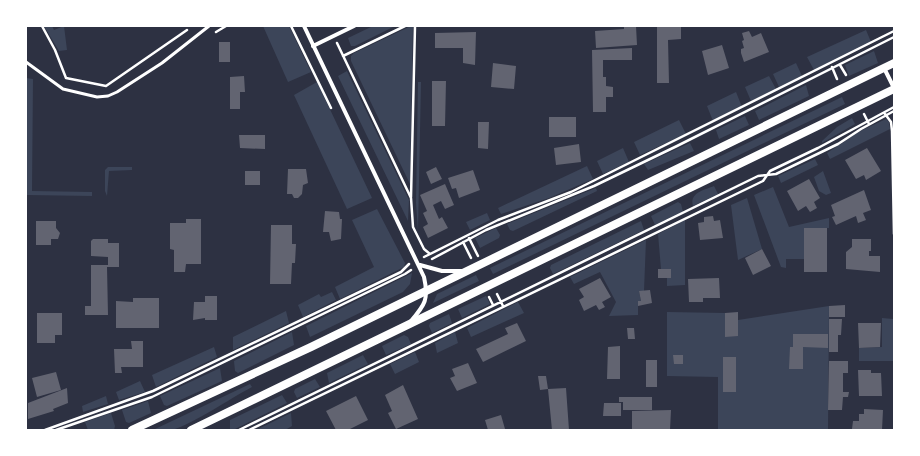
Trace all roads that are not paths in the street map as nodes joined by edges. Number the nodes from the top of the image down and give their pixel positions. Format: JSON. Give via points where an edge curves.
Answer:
{"nodes":[{"id":1,"x":209,"y":26,"type":"edge"},
{"id":2,"x":304,"y":26,"type":"edge"},
{"id":3,"x":354,"y":26,"type":"edge"},
{"id":4,"x":313,"y":46,"type":"junction"},
{"id":5,"x":26,"y":62,"type":"edge"},
{"id":6,"x":894,"y":63,"type":"edge"},
{"id":7,"x":884,"y":68,"type":"junction"},
{"id":8,"x":894,"y":89,"type":"edge"},
{"id":9,"x":420,"y":265,"type":"junction"},
{"id":10,"x":466,"y":271,"type":"junction"},
{"id":11,"x":427,"y":290,"type":"junction"},
{"id":12,"x":406,"y":326,"type":"junction"},
{"id":13,"x":132,"y":430,"type":"edge"},
{"id":14,"x":190,"y":430,"type":"edge"}],
"edges":[{"from":1,"to":5,"type":"lane","via":[[158,66],[108,96],[98,97],[63,89]]},
{"from":2,"to":4,"type":"street"},
{"from":3,"to":4,"type":"street"},
{"from":4,"to":9,"type":"street"},
{"from":6,"to":7,"type":"main road"},
{"from":7,"to":8,"type":"street"},
{"from":7,"to":10,"type":"main road"},
{"from":8,"to":12,"type":"main road"},
{"from":9,"to":10,"type":"street","via":[[442,271]]},
{"from":9,"to":11,"type":"street"},
{"from":10,"to":11,"type":"main road"},
{"from":11,"to":12,"type":"street","via":[[427,298],[422,308]]},
{"from":11,"to":13,"type":"main road"},
{"from":12,"to":14,"type":"main road"}]}
